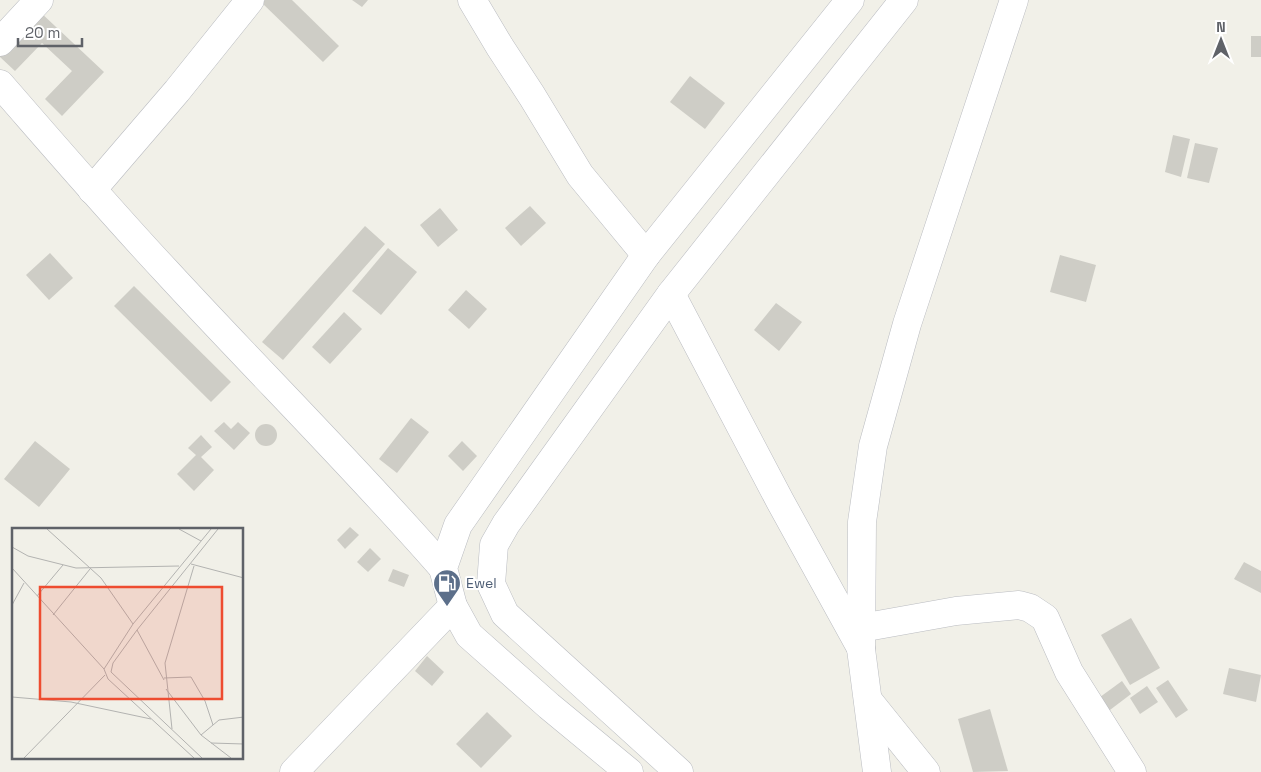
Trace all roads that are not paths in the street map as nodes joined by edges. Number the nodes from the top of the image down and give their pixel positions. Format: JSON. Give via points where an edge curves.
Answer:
{"nodes":[{"id":1,"x":39,"y":0,"type":"edge"},
{"id":2,"x":250,"y":0,"type":"edge"},
{"id":3,"x":472,"y":0,"type":"edge"},
{"id":4,"x":850,"y":0,"type":"edge"},
{"id":5,"x":904,"y":0,"type":"edge"},
{"id":6,"x":1014,"y":0,"type":"edge"},
{"id":7,"x":0,"y":42,"type":"edge"},
{"id":8,"x":0,"y":84,"type":"edge"},
{"id":9,"x":92,"y":190,"type":"junction"},
{"id":10,"x":646,"y":255,"type":"junction"},
{"id":11,"x":671,"y":294,"type":"junction"},
{"id":12,"x":443,"y":568,"type":"junction"},
{"id":13,"x":453,"y":606,"type":"junction"},
{"id":14,"x":861,"y":639,"type":"junction"},
{"id":15,"x":868,"y":700,"type":"junction"},
{"id":16,"x":294,"y":772,"type":"edge"},
{"id":17,"x":629,"y":772,"type":"edge"},
{"id":18,"x":680,"y":772,"type":"edge"},
{"id":19,"x":877,"y":772,"type":"edge"},
{"id":20,"x":926,"y":772,"type":"edge"},
{"id":21,"x":1132,"y":772,"type":"edge"}],
"edges":[{"from":1,"to":7,"type":"street"},
{"from":2,"to":9,"type":"street"},
{"from":3,"to":10,"type":"street","via":[[580,175]]},
{"from":4,"to":10,"type":"street"},
{"from":5,"to":11,"type":"street"},
{"from":6,"to":14,"type":"street","via":[[907,324],[873,446],[862,522]]},
{"from":8,"to":9,"type":"street"},
{"from":9,"to":12,"type":"street"},
{"from":10,"to":12,"type":"street","via":[[458,525]]},
{"from":11,"to":14,"type":"street","via":[[780,501]]},
{"from":11,"to":18,"type":"street","via":[[506,524],[494,545],[491,584],[505,614]]},
{"from":12,"to":13,"type":"street"},
{"from":13,"to":16,"type":"street"},
{"from":13,"to":17,"type":"street","via":[[469,635]]},
{"from":14,"to":15,"type":"street"},
{"from":14,"to":21,"type":"street","via":[[956,611],[1019,605],[1030,608],[1045,618],[1069,672]]},
{"from":15,"to":19,"type":"street"},
{"from":15,"to":20,"type":"street"}]}
